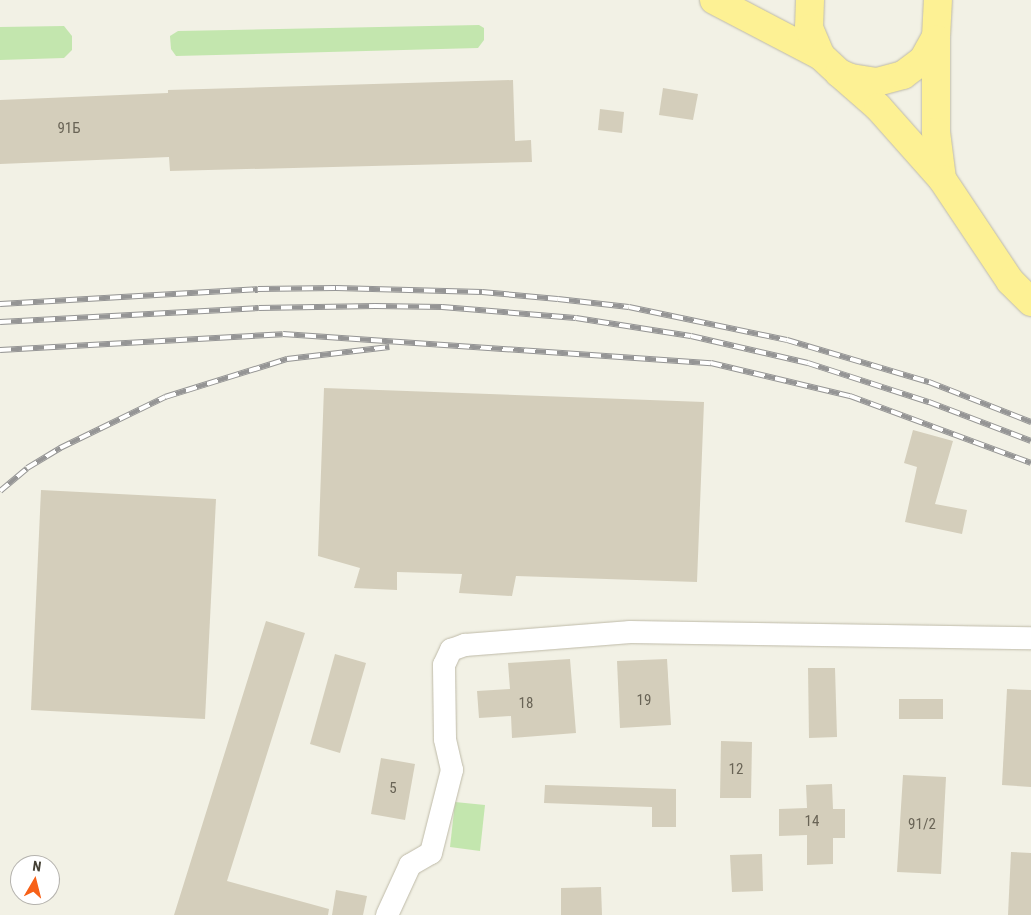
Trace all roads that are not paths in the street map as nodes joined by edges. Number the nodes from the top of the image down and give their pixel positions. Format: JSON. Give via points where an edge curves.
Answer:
{"nodes":[{"id":1,"x":714,"y":0,"type":"edge"},
{"id":2,"x":810,"y":0,"type":"edge"},
{"id":3,"x":938,"y":1,"type":"edge"},
{"id":4,"x":936,"y":37,"type":"junction"},
{"id":5,"x":830,"y":64,"type":"junction"},
{"id":6,"x":942,"y":179,"type":"junction"},
{"id":7,"x":1031,"y":302,"type":"edge"},
{"id":8,"x":1031,"y":638,"type":"edge"},
{"id":9,"x":387,"y":915,"type":"edge"}],
"edges":[{"from":1,"to":5,"type":"main road"},
{"from":2,"to":5,"type":"main road","via":[[808,28]]},
{"from":3,"to":4,"type":"main road"},
{"from":4,"to":5,"type":"main road","via":[[923,60],[890,80],[864,81]]},
{"from":4,"to":6,"type":"main road","via":[[936,132]]},
{"from":5,"to":6,"type":"main road","via":[[878,107]]},
{"from":6,"to":7,"type":"main road","via":[[1010,281]]},
{"from":8,"to":9,"type":"street","via":[[630,632],[465,645],[451,650],[444,665],[445,739],[452,770],[431,853],[410,865]]}]}
